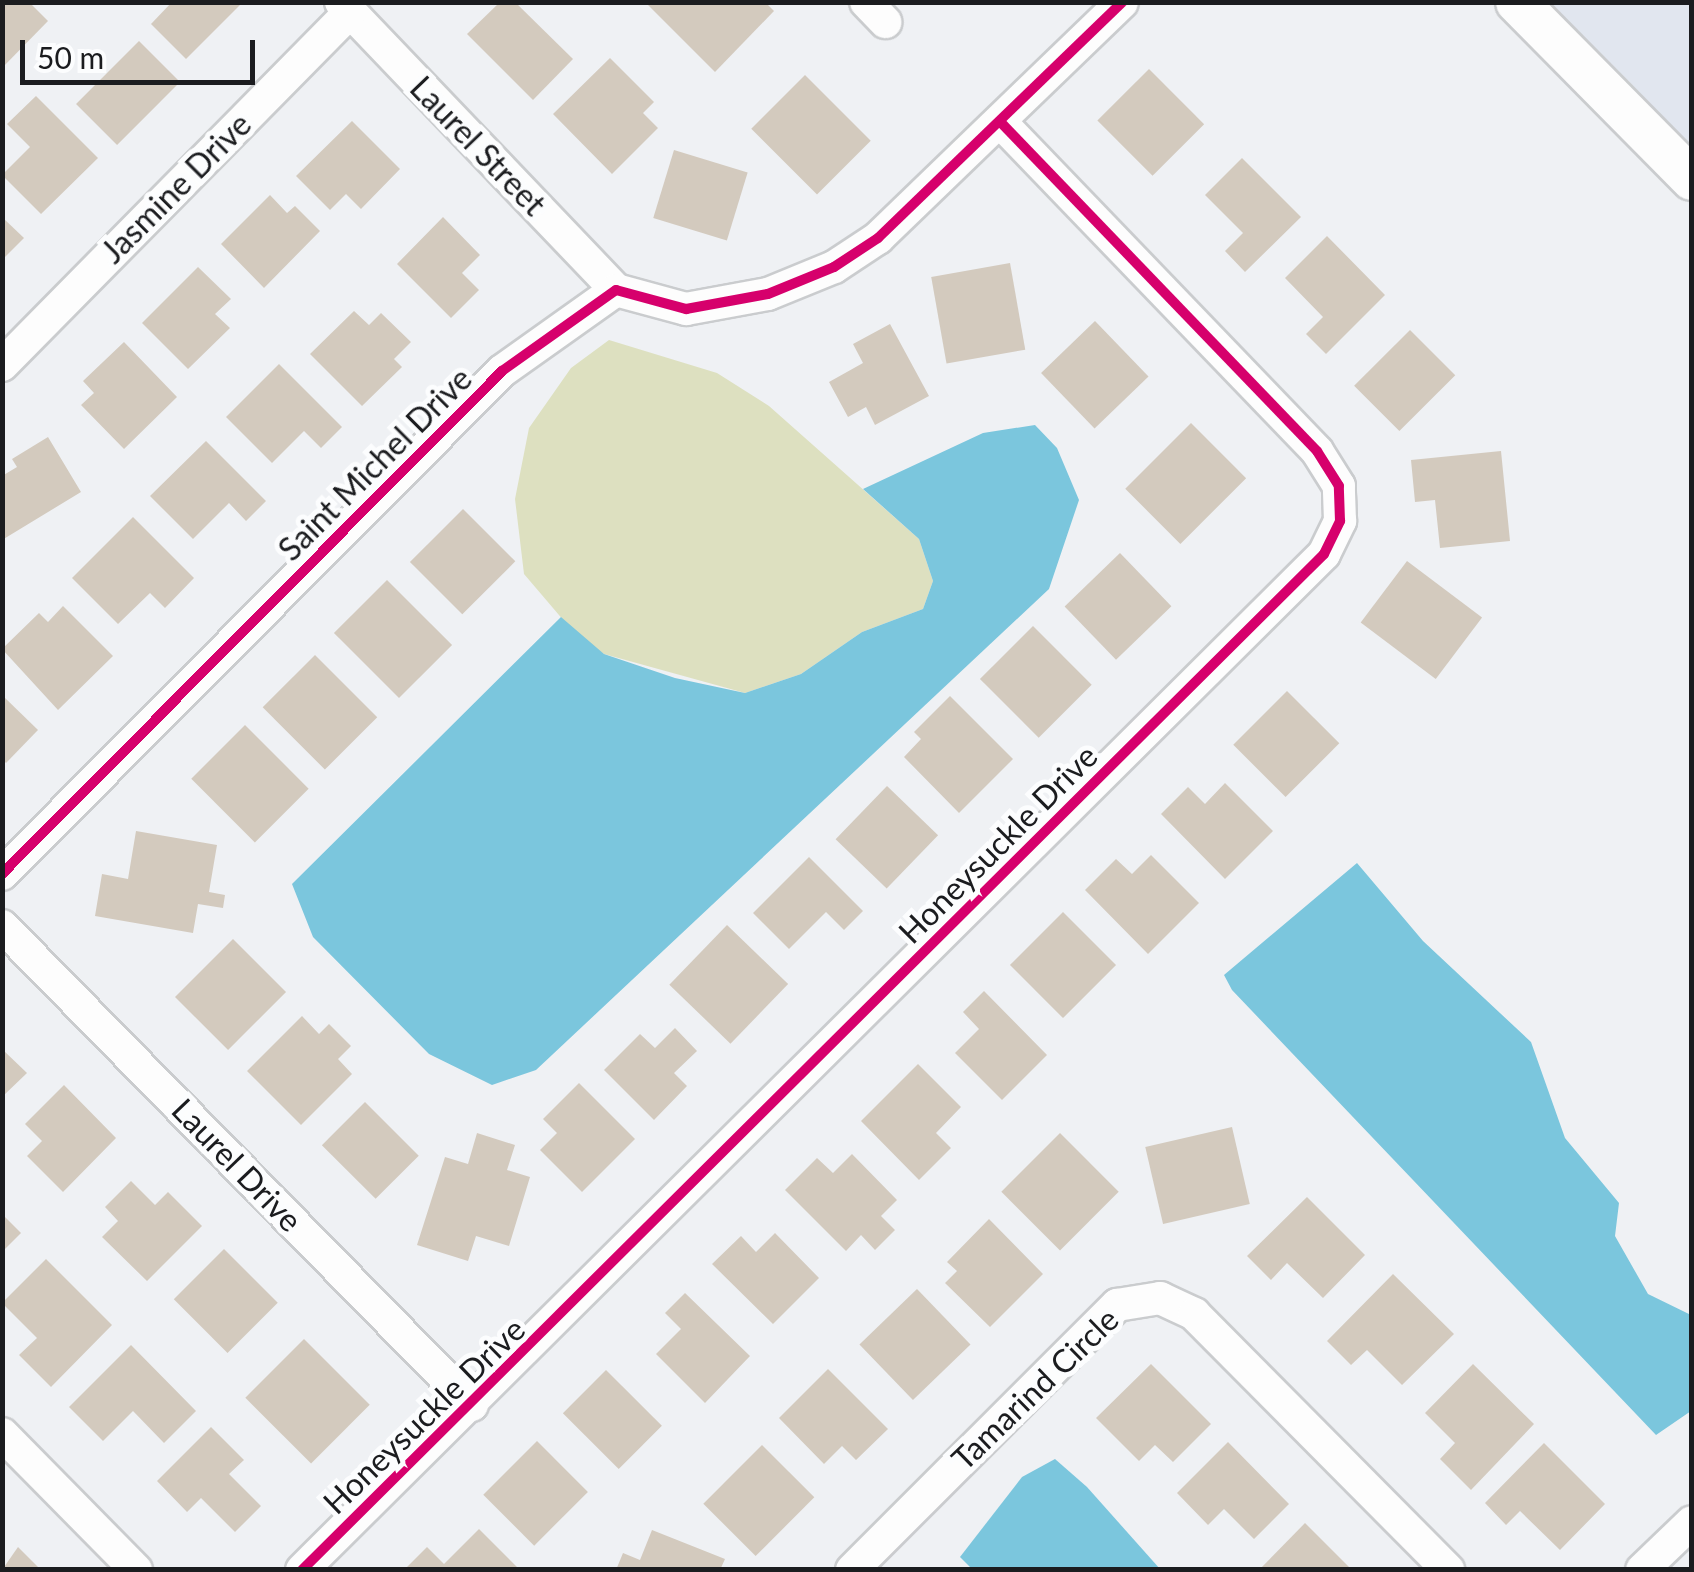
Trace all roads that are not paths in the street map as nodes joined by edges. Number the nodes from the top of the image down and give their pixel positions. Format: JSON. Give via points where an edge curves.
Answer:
{"nodes":[{"id":1,"x":1122,"y":2,"type":"edge"},
{"id":2,"x":1517,"y":2,"type":"edge"},
{"id":3,"x":346,"y":7,"type":"edge"},
{"id":4,"x":1001,"y":123,"type":"junction"},
{"id":5,"x":1692,"y":179,"type":"edge"},
{"id":6,"x":616,"y":290,"type":"junction"},
{"id":7,"x":2,"y":365,"type":"edge"},
{"id":8,"x":2,"y":874,"type":"edge"},
{"id":9,"x":2,"y":926,"type":"edge"},
{"id":10,"x":472,"y":1405,"type":"junction"},
{"id":11,"x":2,"y":1434,"type":"edge"},
{"id":12,"x":1692,"y":1522,"type":"edge"},
{"id":13,"x":136,"y":1570,"type":"edge"},
{"id":14,"x":302,"y":1570,"type":"edge"},
{"id":15,"x":852,"y":1570,"type":"edge"},
{"id":16,"x":1448,"y":1570,"type":"edge"},
{"id":17,"x":1642,"y":1570,"type":"edge"}],
"edges":[{"from":1,"to":4,"type":"street"},
{"from":2,"to":5,"type":"street"},
{"from":3,"to":6,"type":"street","name":"Laurel Street"},
{"from":3,"to":7,"type":"street","name":"Jasmine Drive"},
{"from":4,"to":6,"type":"street","via":[[878,238],[834,267],[768,294],[686,308]]},
{"from":4,"to":10,"type":"street","name":"Honeysuckle Drive","via":[[1318,451],[1339,486],[1340,521],[1324,554]]},
{"from":6,"to":8,"type":"street","name":"Saint Michel Drive","via":[[502,371]]},
{"from":9,"to":10,"type":"street","name":"Laurel Drive"},
{"from":10,"to":14,"type":"street","name":"Honeysuckle Drive"},
{"from":11,"to":13,"type":"street"},
{"from":12,"to":17,"type":"street"},
{"from":15,"to":16,"type":"street","name":"Tamarind Circle","via":[[1118,1304],[1160,1298],[1194,1314]]}]}
